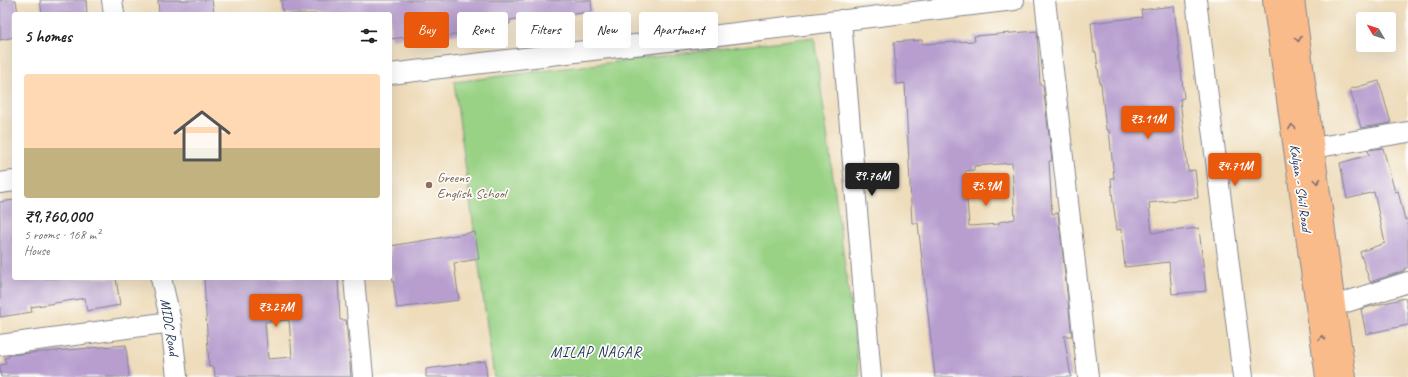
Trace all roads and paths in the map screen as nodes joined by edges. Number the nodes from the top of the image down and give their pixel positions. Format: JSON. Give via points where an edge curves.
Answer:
{"nodes":[{"id":1,"x":112,"y":0,"type":"edge"},
{"id":2,"x":1014,"y":0,"type":"edge"},
{"id":3,"x":1044,"y":0,"type":"edge"},
{"id":4,"x":1196,"y":0,"type":"edge"},
{"id":5,"x":1274,"y":0,"type":"edge"},
{"id":6,"x":1293,"y":0,"type":"edge"},
{"id":7,"x":114,"y":12,"type":"edge"},
{"id":8,"x":841,"y":20,"type":"junction"},
{"id":9,"x":392,"y":74,"type":"edge"},
{"id":10,"x":1408,"y":132,"type":"edge"},
{"id":11,"x":1313,"y":148,"type":"junction"},
{"id":12,"x":12,"y":181,"type":"edge"},
{"id":13,"x":0,"y":183,"type":"edge"},
{"id":14,"x":162,"y":280,"type":"edge"},
{"id":15,"x":354,"y":280,"type":"edge"},
{"id":16,"x":1408,"y":282,"type":"edge"},
{"id":17,"x":1326,"y":307,"type":"junction"},
{"id":18,"x":171,"y":322,"type":"junction"},
{"id":19,"x":0,"y":345,"type":"edge"},
{"id":20,"x":177,"y":377,"type":"edge"},
{"id":21,"x":363,"y":377,"type":"edge"},
{"id":22,"x":871,"y":377,"type":"edge"},
{"id":23,"x":1088,"y":377,"type":"edge"},
{"id":24,"x":1243,"y":377,"type":"edge"},
{"id":25,"x":1327,"y":377,"type":"edge"},
{"id":26,"x":1345,"y":377,"type":"edge"}],
"edges":[{"from":1,"to":7,"type":"street"},
{"from":2,"to":8,"type":"street"},
{"from":3,"to":23,"type":"street"},
{"from":4,"to":24,"type":"street"},
{"from":17,"to":5,"type":"main road","name":"Kalyan - Shil Road","one_way":true},
{"from":6,"to":11,"type":"main road","name":"Kalyan - Shil Road","one_way":true},
{"from":8,"to":9,"type":"street"},
{"from":8,"to":22,"type":"street"},
{"from":10,"to":11,"type":"street"},
{"from":11,"to":17,"type":"main road","name":"Kalyan - Shil Road","one_way":true},
{"from":12,"to":13,"type":"street"},
{"from":14,"to":18,"type":"street","name":"MIDC Road"},
{"from":15,"to":21,"type":"street"},
{"from":16,"to":17,"type":"street"},
{"from":25,"to":17,"type":"main road","name":"Kalyan - Shil Road","one_way":true},
{"from":17,"to":26,"type":"main road","name":"Kalyan - Shil Road"},
{"from":18,"to":19,"type":"street"},
{"from":18,"to":20,"type":"street","name":"MIDC Road"}]}
